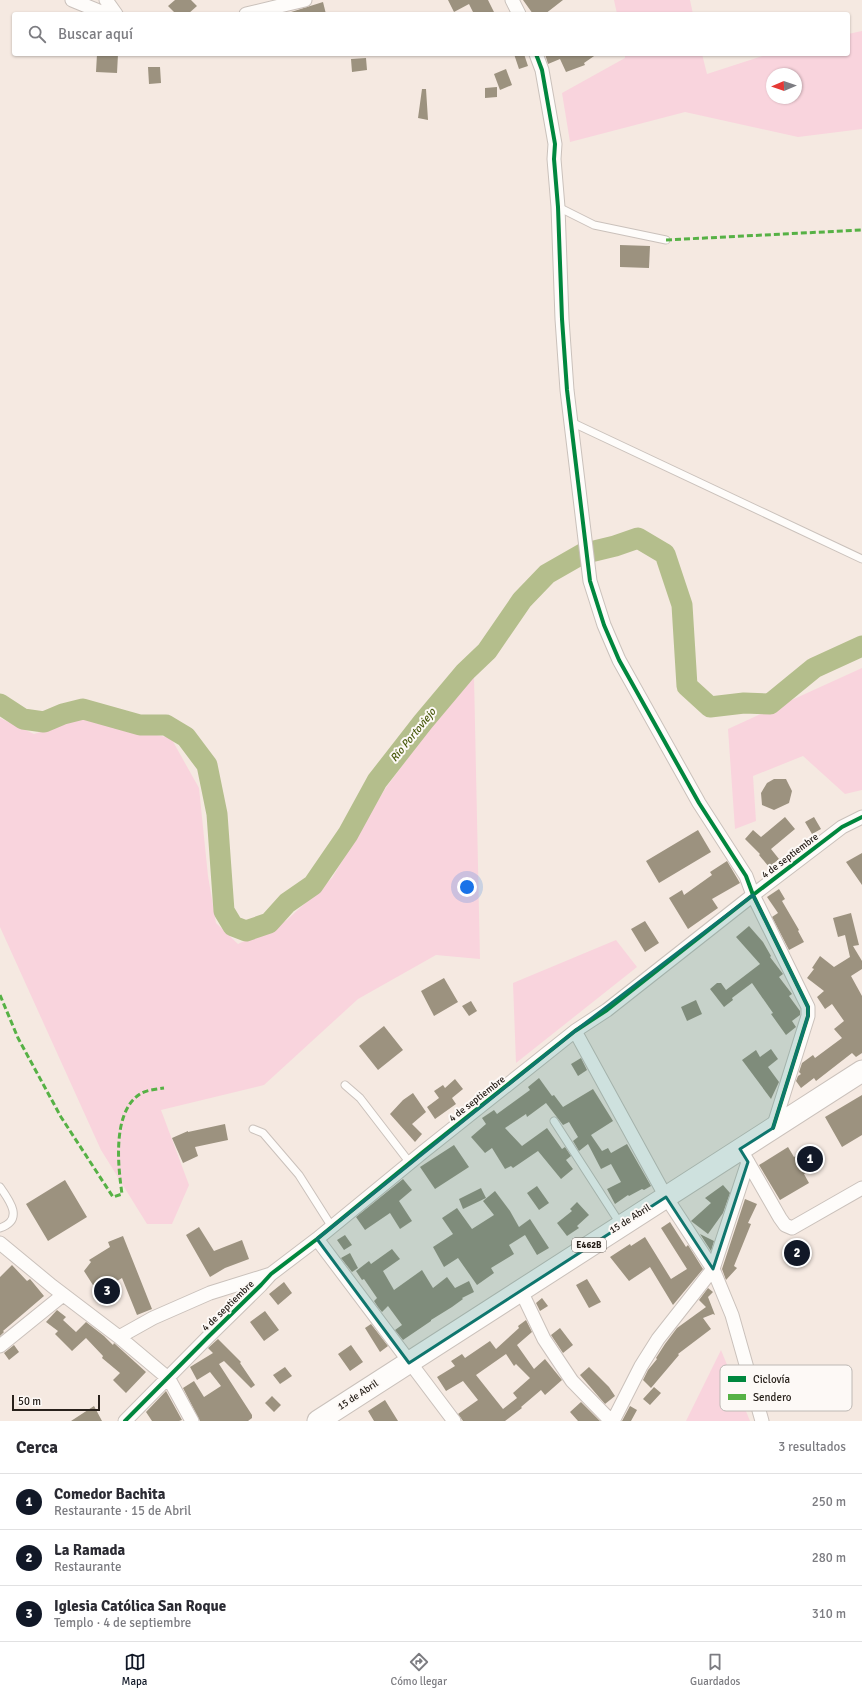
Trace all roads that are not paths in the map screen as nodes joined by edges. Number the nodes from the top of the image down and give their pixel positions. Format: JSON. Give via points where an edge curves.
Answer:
{"nodes":[{"id":1,"x":72,"y":0,"type":"edge"},
{"id":2,"x":106,"y":0,"type":"edge"},
{"id":3,"x":304,"y":0,"type":"edge"},
{"id":4,"x":512,"y":0,"type":"edge"},
{"id":5,"x":101,"y":12,"type":"edge"},
{"id":6,"x":115,"y":12,"type":"edge"},
{"id":7,"x":254,"y":12,"type":"edge"},
{"id":8,"x":518,"y":12,"type":"edge"},
{"id":9,"x":537,"y":56,"type":"edge"},
{"id":10,"x":558,"y":207,"type":"junction"},
{"id":11,"x":666,"y":240,"type":"dead end"},
{"id":12,"x":571,"y":422,"type":"junction"},
{"id":13,"x":862,"y":559,"type":"edge"},
{"id":14,"x":862,"y":817,"type":"edge"},
{"id":15,"x":753,"y":895,"type":"junction"},
{"id":16,"x":576,"y":1031,"type":"junction"},
{"id":17,"x":862,"y":1071,"type":"edge"},
{"id":18,"x":345,"y":1085,"type":"dead end"},
{"id":19,"x":554,"y":1121,"type":"dead end"},
{"id":20,"x":773,"y":1128,"type":"junction"},
{"id":21,"x":253,"y":1129,"type":"dead end"},
{"id":22,"x":744,"y":1155,"type":"junction"},
{"id":23,"x":410,"y":1163,"type":"junction"},
{"id":24,"x":0,"y":1187,"type":"edge"},
{"id":25,"x":862,"y":1188,"type":"edge"},
{"id":26,"x":666,"y":1197,"type":"junction"},
{"id":27,"x":621,"y":1225,"type":"junction"},
{"id":28,"x":332,"y":1227,"type":"junction"},
{"id":29,"x":0,"y":1228,"type":"edge"},
{"id":30,"x":317,"y":1239,"type":"junction"},
{"id":31,"x":0,"y":1243,"type":"edge"},
{"id":32,"x":713,"y":1269,"type":"junction"},
{"id":33,"x":270,"y":1274,"type":"junction"},
{"id":34,"x":521,"y":1291,"type":"junction"},
{"id":35,"x":63,"y":1295,"type":"junction"},
{"id":36,"x":119,"y":1337,"type":"junction"},
{"id":37,"x":0,"y":1346,"type":"edge"},
{"id":38,"x":409,"y":1363,"type":"junction"},
{"id":39,"x":746,"y":1365,"type":"edge"},
{"id":40,"x":168,"y":1379,"type":"junction"},
{"id":41,"x":759,"y":1411,"type":"edge"},
{"id":42,"x":125,"y":1421,"type":"edge"},
{"id":43,"x":192,"y":1421,"type":"edge"},
{"id":44,"x":318,"y":1421,"type":"edge"},
{"id":45,"x":454,"y":1421,"type":"edge"},
{"id":46,"x":612,"y":1421,"type":"edge"},
{"id":47,"x":762,"y":1421,"type":"edge"}],
"edges":[{"from":1,"to":5,"type":"street"},
{"from":2,"to":6,"type":"street"},
{"from":3,"to":7,"type":"street"},
{"from":4,"to":8,"type":"street"},
{"from":9,"to":10,"type":"street","via":[[542,70],[555,144]]},
{"from":10,"to":11,"type":"lane","via":[[594,224]]},
{"from":10,"to":12,"type":"street","via":[[562,319]]},
{"from":12,"to":13,"type":"lane"},
{"from":12,"to":15,"type":"street","via":[[590,581],[604,625],[619,660],[699,804],[746,876]]},
{"from":14,"to":15,"type":"street","name":"4 de septiembre","via":[[842,827]]},
{"from":15,"to":16,"type":"street","name":"4 de septiembre","via":[[607,1010]]},
{"from":15,"to":20,"type":"street","via":[[808,1007],[808,1016]]},
{"from":16,"to":23,"type":"street","name":"4 de septiembre"},
{"from":16,"to":26,"type":"street"},
{"from":17,"to":20,"type":"main road","name":"15 de Abril","number":"E462B"},
{"from":18,"to":23,"type":"lane","via":[[360,1098]]},
{"from":19,"to":27,"type":"lane"},
{"from":20,"to":22,"type":"main road","name":"15 de Abril","number":"E462B"},
{"from":21,"to":28,"type":"lane","via":[[263,1133],[299,1175]]},
{"from":22,"to":25,"type":"street","via":[[783,1222],[792,1228]]},
{"from":22,"to":26,"type":"main road","name":"15 de Abril","number":"E462B"},
{"from":22,"to":32,"type":"street"},
{"from":23,"to":28,"type":"street","name":"4 de septiembre"},
{"from":24,"to":29,"type":"lane","via":[[14,1214],[13,1220],[7,1226]]},
{"from":26,"to":27,"type":"main road","name":"15 de Abril","number":"E462B"},
{"from":26,"to":32,"type":"street"},
{"from":27,"to":34,"type":"main road","name":"15 de Abril","number":"E462B"},
{"from":28,"to":30,"type":"street","name":"4 de septiembre"},
{"from":30,"to":33,"type":"street","name":"4 de septiembre"},
{"from":30,"to":38,"type":"street"},
{"from":31,"to":35,"type":"street"},
{"from":32,"to":39,"type":"street","via":[[732,1315]]},
{"from":32,"to":46,"type":"street","via":[[658,1339]]},
{"from":33,"to":36,"type":"street","via":[[210,1294],[153,1318]]},
{"from":33,"to":40,"type":"street","name":"4 de septiembre"},
{"from":34,"to":38,"type":"main road","name":"15 de Abril","number":"E462B"},
{"from":34,"to":46,"type":"street","via":[[544,1339],[572,1380]]},
{"from":35,"to":36,"type":"street"},
{"from":35,"to":37,"type":"street"},
{"from":36,"to":40,"type":"street"},
{"from":38,"to":44,"type":"main road","name":"15 de Abril","number":"E462B"},
{"from":38,"to":45,"type":"street"},
{"from":40,"to":42,"type":"street","name":"4 de septiembre"},
{"from":40,"to":43,"type":"street"},
{"from":41,"to":47,"type":"street"}]}
